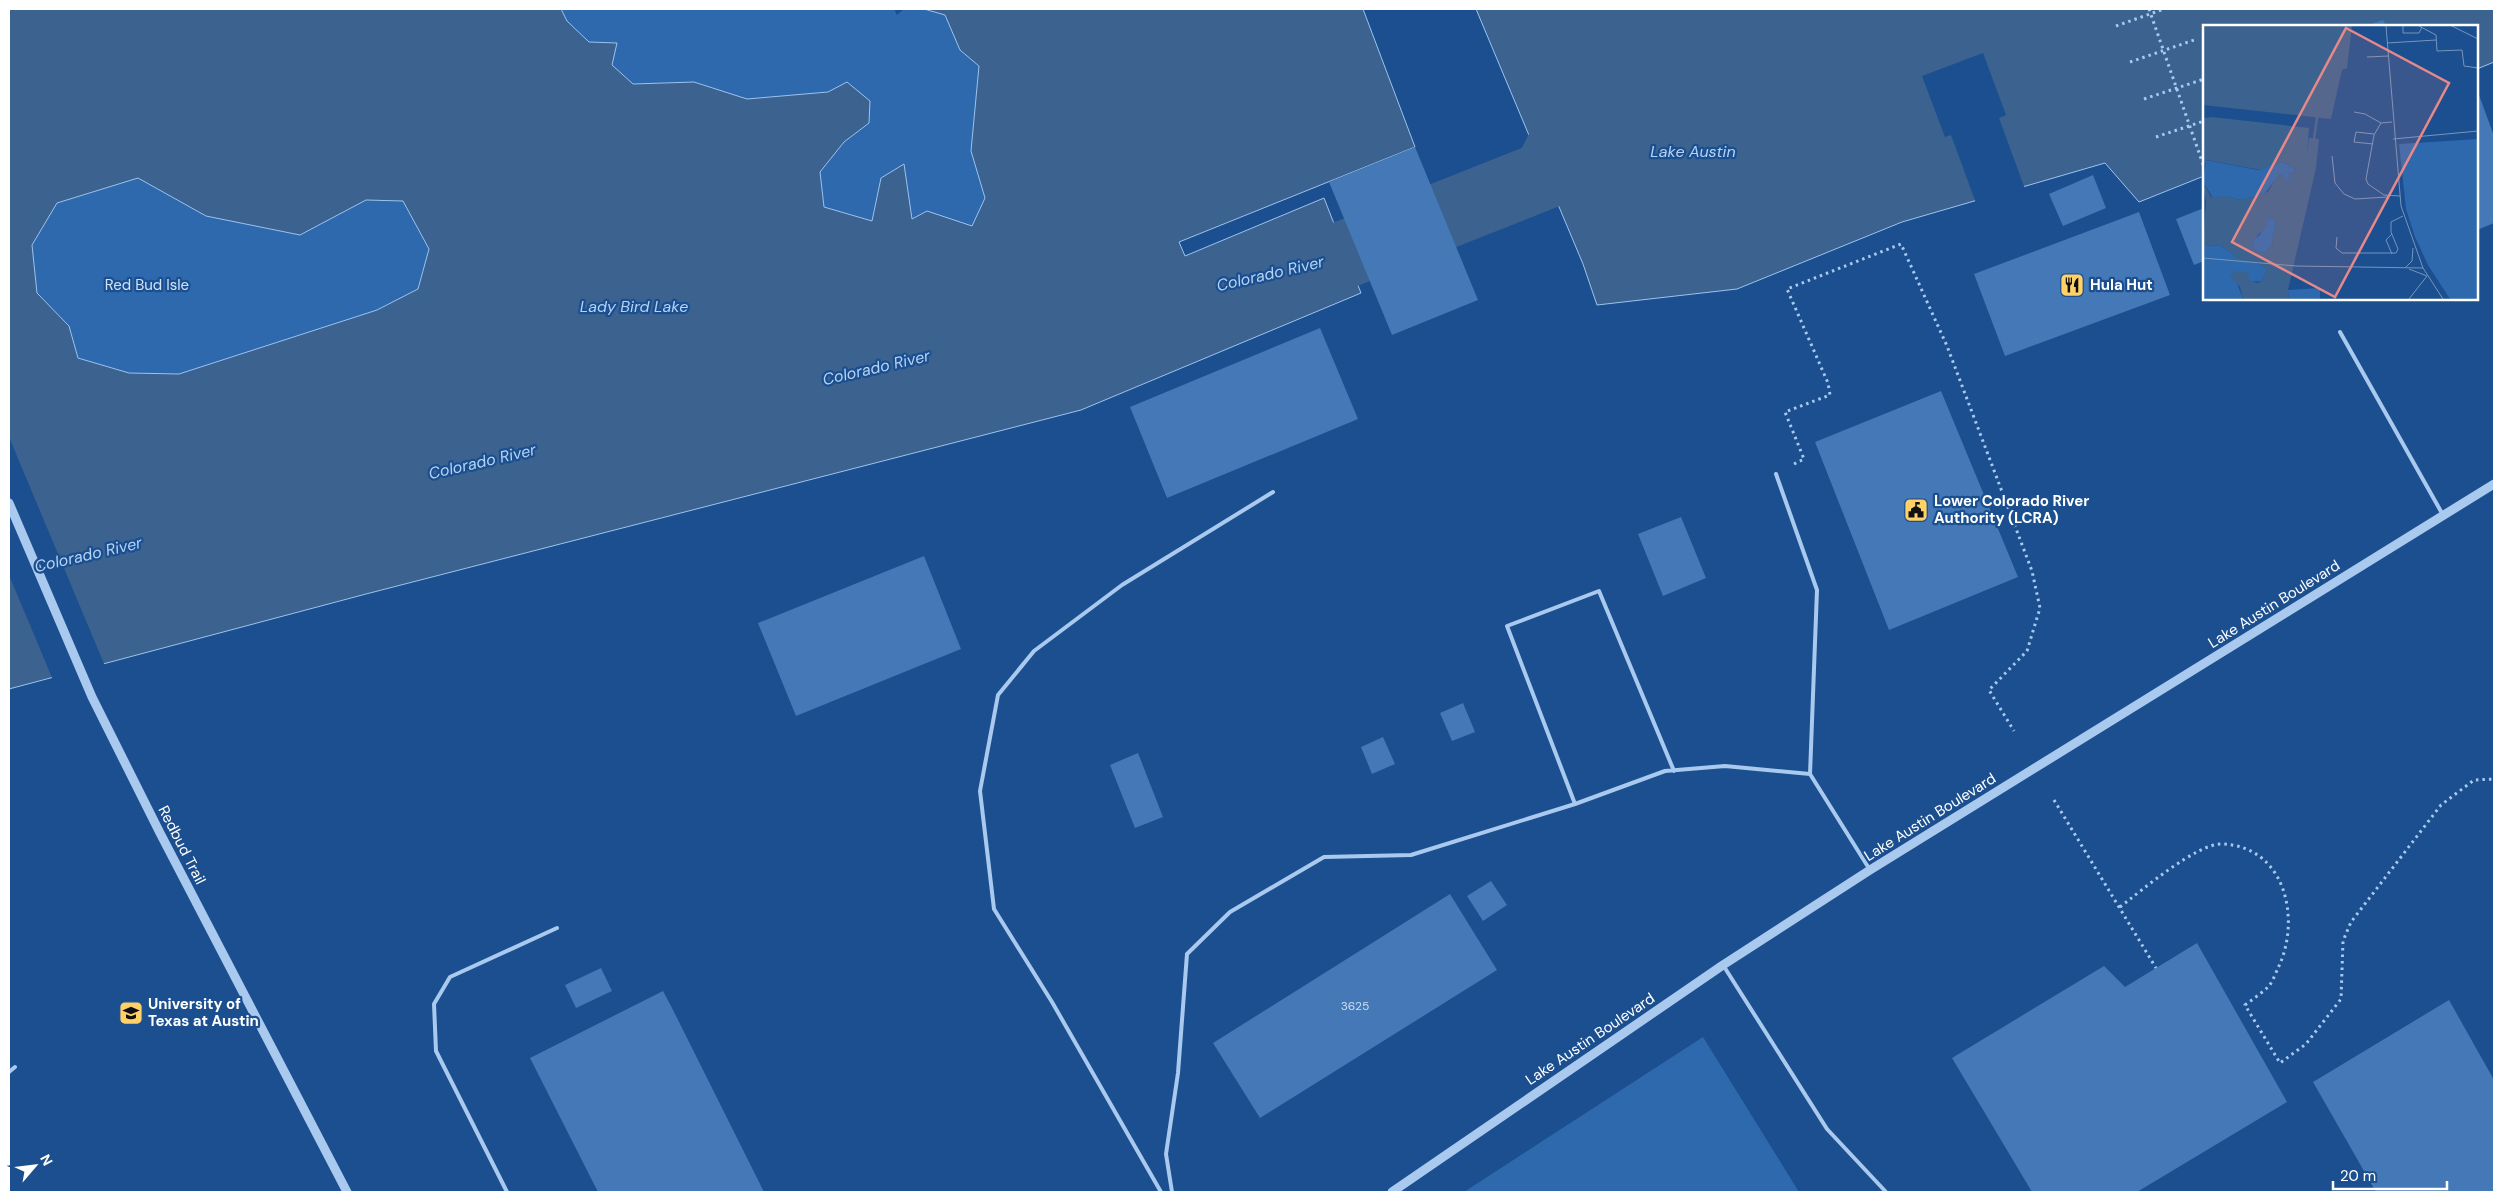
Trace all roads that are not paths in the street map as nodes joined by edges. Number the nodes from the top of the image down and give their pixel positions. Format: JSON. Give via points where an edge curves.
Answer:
{"nodes":[{"id":1,"x":2340,"y":332,"type":"dead end"},
{"id":2,"x":1776,"y":474,"type":"road end"},
{"id":3,"x":2494,"y":484,"type":"edge"},
{"id":4,"x":1273,"y":492,"type":"dead end"},
{"id":5,"x":9,"y":503,"type":"edge"},
{"id":6,"x":2444,"y":515,"type":"junction"},
{"id":7,"x":1674,"y":771,"type":"junction"},
{"id":8,"x":1810,"y":774,"type":"junction"},
{"id":9,"x":1575,"y":804,"type":"junction"},
{"id":10,"x":1870,"y":870,"type":"junction"},
{"id":11,"x":557,"y":928,"type":"dead end"},
{"id":12,"x":1723,"y":965,"type":"junction"},
{"id":13,"x":15,"y":1067,"type":"dead end"},
{"id":14,"x":9,"y":1072,"type":"edge"},
{"id":15,"x":347,"y":1192,"type":"edge"},
{"id":16,"x":507,"y":1192,"type":"edge"},
{"id":17,"x":1160,"y":1192,"type":"edge"},
{"id":18,"x":1172,"y":1192,"type":"edge"},
{"id":19,"x":1392,"y":1192,"type":"edge"},
{"id":20,"x":1886,"y":1192,"type":"edge"}],
"edges":[{"from":1,"to":6,"type":"lane"},
{"from":2,"to":8,"type":"lane","via":[[1817,590]]},
{"from":3,"to":6,"type":"street","name":"Lake Austin Boulevard"},
{"from":4,"to":17,"type":"lane","via":[[1122,585],[1034,651],[998,695],[980,791],[994,910],[1052,1002]]},
{"from":5,"to":15,"type":"street","name":"Redbud Trail","via":[[92,697]]},
{"from":6,"to":10,"type":"street","name":"Lake Austin Boulevard"},
{"from":7,"to":8,"type":"lane","via":[[1725,766]]},
{"from":7,"to":9,"type":"lane","via":[[1665,771]]},
{"from":7,"to":9,"type":"lane","via":[[1599,591],[1507,626]]},
{"from":8,"to":10,"type":"lane"},
{"from":9,"to":18,"type":"lane","via":[[1411,855],[1324,857],[1230,912],[1187,954],[1178,1073],[1166,1154]]},
{"from":10,"to":12,"type":"street","name":"Lake Austin Boulevard"},
{"from":11,"to":16,"type":"lane","via":[[450,977],[434,1004],[436,1051]]},
{"from":12,"to":19,"type":"street","name":"Lake Austin Boulevard"},
{"from":12,"to":20,"type":"lane","via":[[1827,1129]]},
{"from":13,"to":14,"type":"lane"}]}
